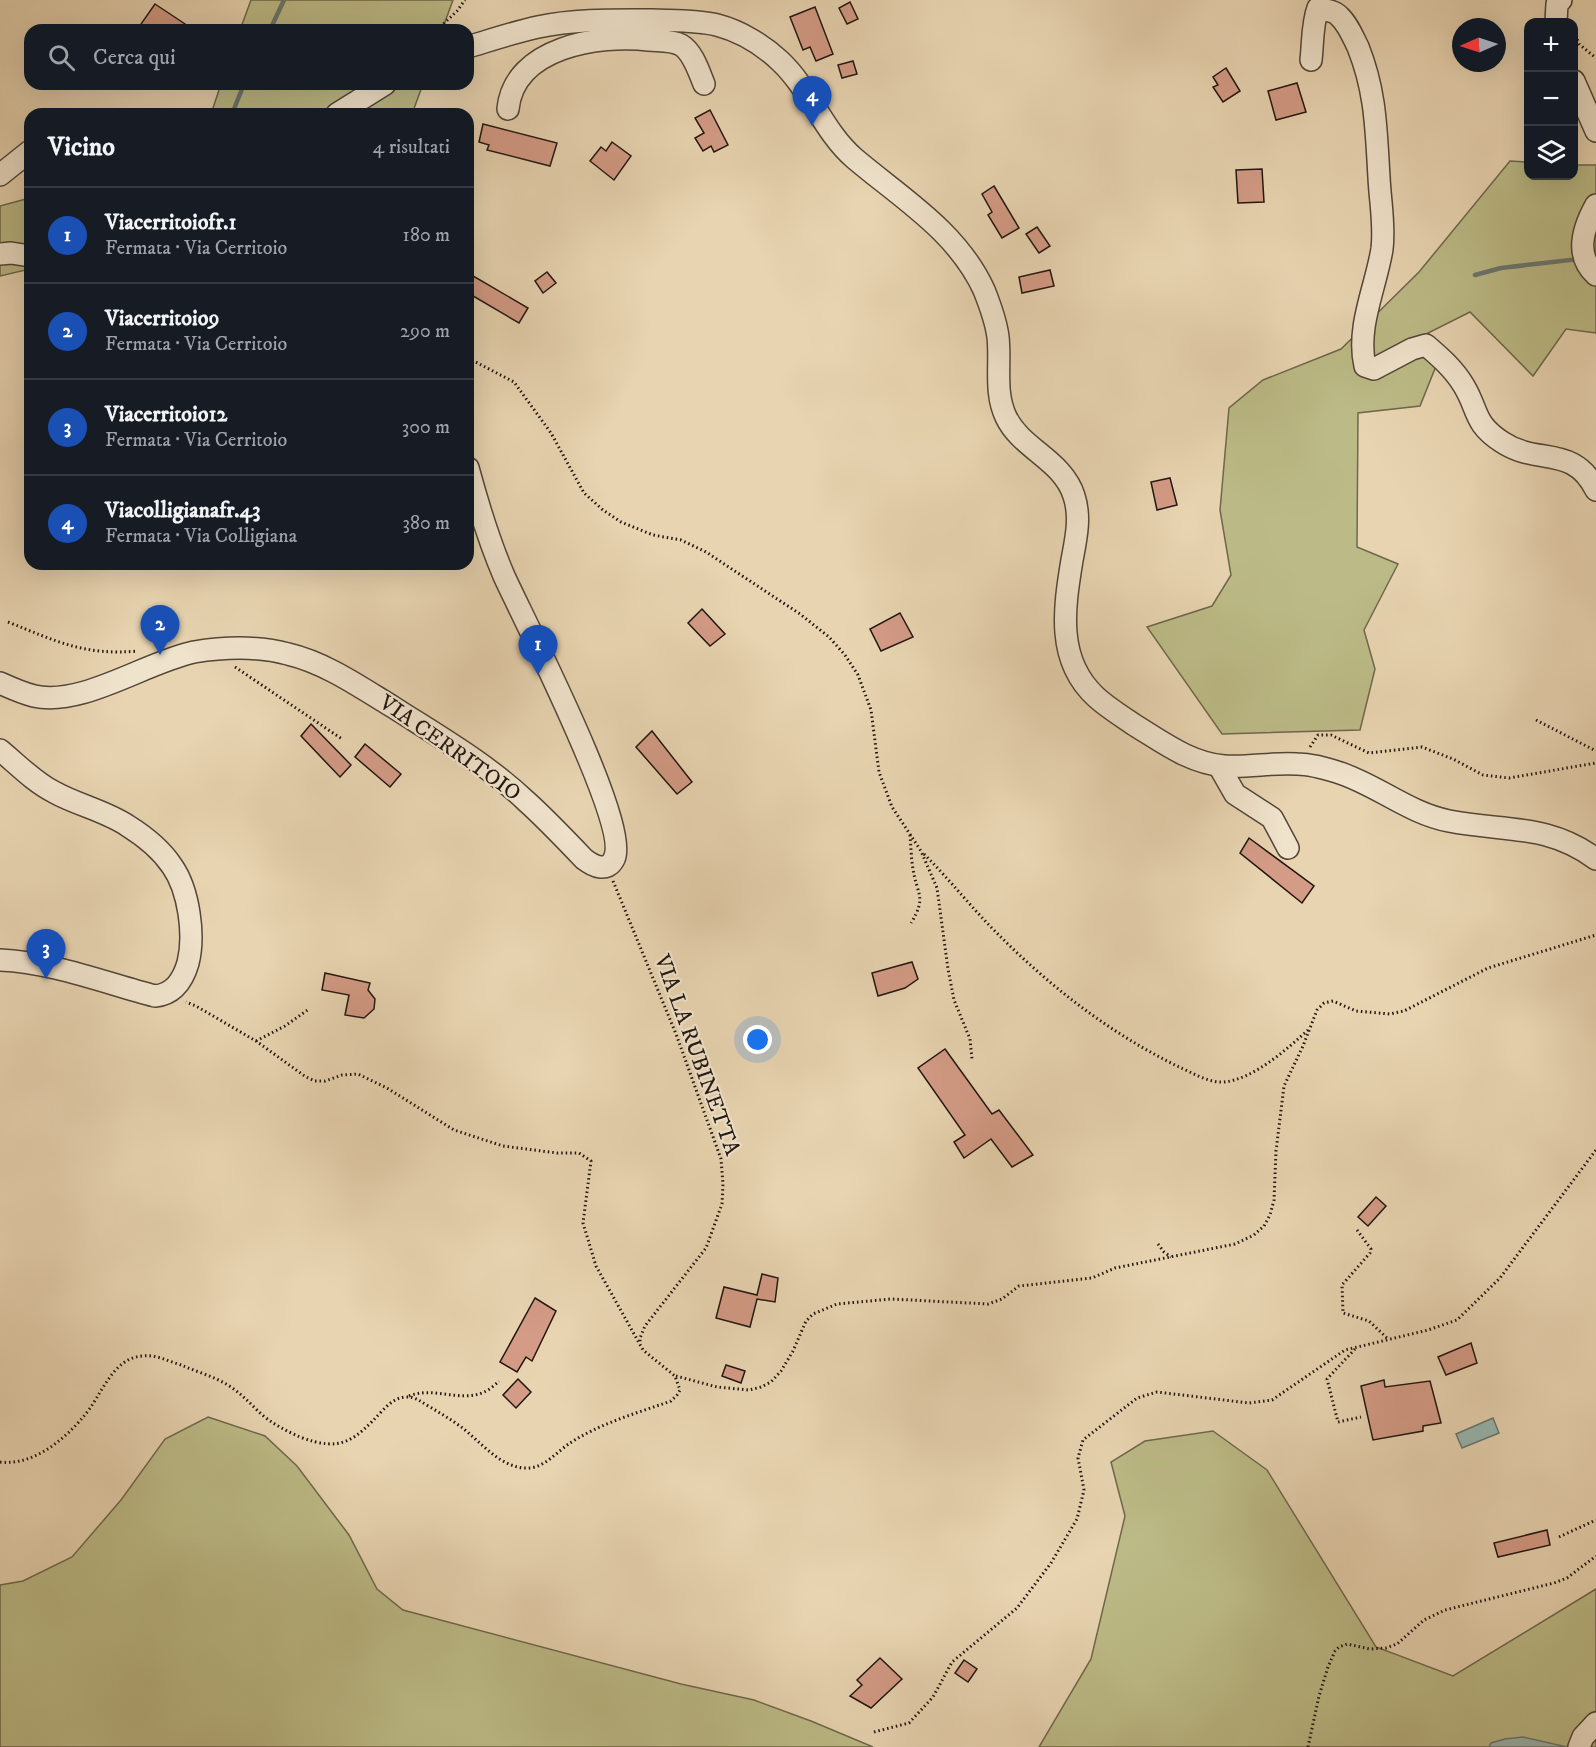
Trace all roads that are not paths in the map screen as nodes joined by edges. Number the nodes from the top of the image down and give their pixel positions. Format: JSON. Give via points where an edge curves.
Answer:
{"nodes":[{"id":1,"x":1561,"y":0,"type":"edge"},
{"id":2,"x":1557,"y":18,"type":"edge"},
{"id":3,"x":629,"y":29,"type":"junction"},
{"id":4,"x":474,"y":45,"type":"edge"},
{"id":5,"x":1311,"y":60,"type":"dead end"},
{"id":6,"x":704,"y":84,"type":"dead end"},
{"id":7,"x":375,"y":90,"type":"edge"},
{"id":8,"x":1578,"y":90,"type":"edge"},
{"id":9,"x":347,"y":108,"type":"edge"},
{"id":10,"x":508,"y":109,"type":"dead end"},
{"id":11,"x":1596,"y":131,"type":"edge"},
{"id":12,"x":24,"y":156,"type":"edge"},
{"id":13,"x":0,"y":175,"type":"edge"},
{"id":14,"x":1596,"y":205,"type":"edge"},
{"id":15,"x":0,"y":254,"type":"edge"},
{"id":16,"x":24,"y":255,"type":"edge"},
{"id":17,"x":1596,"y":275,"type":"edge"},
{"id":18,"x":1596,"y":490,"type":"edge"},
{"id":19,"x":474,"y":491,"type":"edge"},
{"id":20,"x":0,"y":683,"type":"edge"},
{"id":21,"x":0,"y":750,"type":"edge"},
{"id":22,"x":1219,"y":766,"type":"junction"},
{"id":23,"x":1288,"y":848,"type":"dead end"},
{"id":24,"x":1596,"y":859,"type":"edge"},
{"id":25,"x":0,"y":960,"type":"edge"}],
"edges":[{"from":1,"to":2,"type":"street","via":[[1557,4]]},
{"from":3,"to":4,"type":"street","via":[[600,20],[538,27]]},
{"from":3,"to":6,"type":"street","via":[[681,45],[691,56]]},
{"from":3,"to":10,"type":"street","via":[[572,44],[532,64],[517,79]]},
{"from":3,"to":22,"type":"street","via":[[695,21],[737,32],[758,44],[790,70],[849,154],[943,230],[982,285],[992,309],[998,337],[999,401],[1006,419],[1016,434],[1059,471],[1072,490],[1077,534],[1064,618],[1071,660],[1082,681],[1116,712],[1186,756]]},
{"from":5,"to":18,"type":"street","via":[[1318,8],[1338,14],[1353,35],[1372,91],[1383,215],[1382,249],[1363,334],[1365,366],[1374,369],[1426,345],[1449,365],[1464,386],[1482,426],[1524,453],[1571,462],[1590,477]]},
{"from":7,"to":9,"type":"street"},
{"from":8,"to":11,"type":"street"},
{"from":12,"to":13,"type":"street"},
{"from":14,"to":17,"type":"street","via":[[1586,223],[1581,253]]},
{"from":15,"to":16,"type":"street"},
{"from":19,"to":20,"type":"street","name":"VIA CERRITOIO","via":[[504,576],[559,690],[604,797],[617,850],[614,861],[607,866],[600,868],[584,859],[525,800],[474,760],[352,681],[289,654],[252,648],[208,650],[55,698],[35,696]]},
{"from":21,"to":25,"type":"street","via":[[52,792],[128,825],[154,847],[173,866],[186,898],[191,939],[184,976],[175,987],[155,996],[38,964]]},
{"from":22,"to":23,"type":"street","via":[[1235,794],[1272,818]]},
{"from":22,"to":24,"type":"street","via":[[1313,766],[1343,774],[1437,818],[1540,832],[1576,846]]}]}
